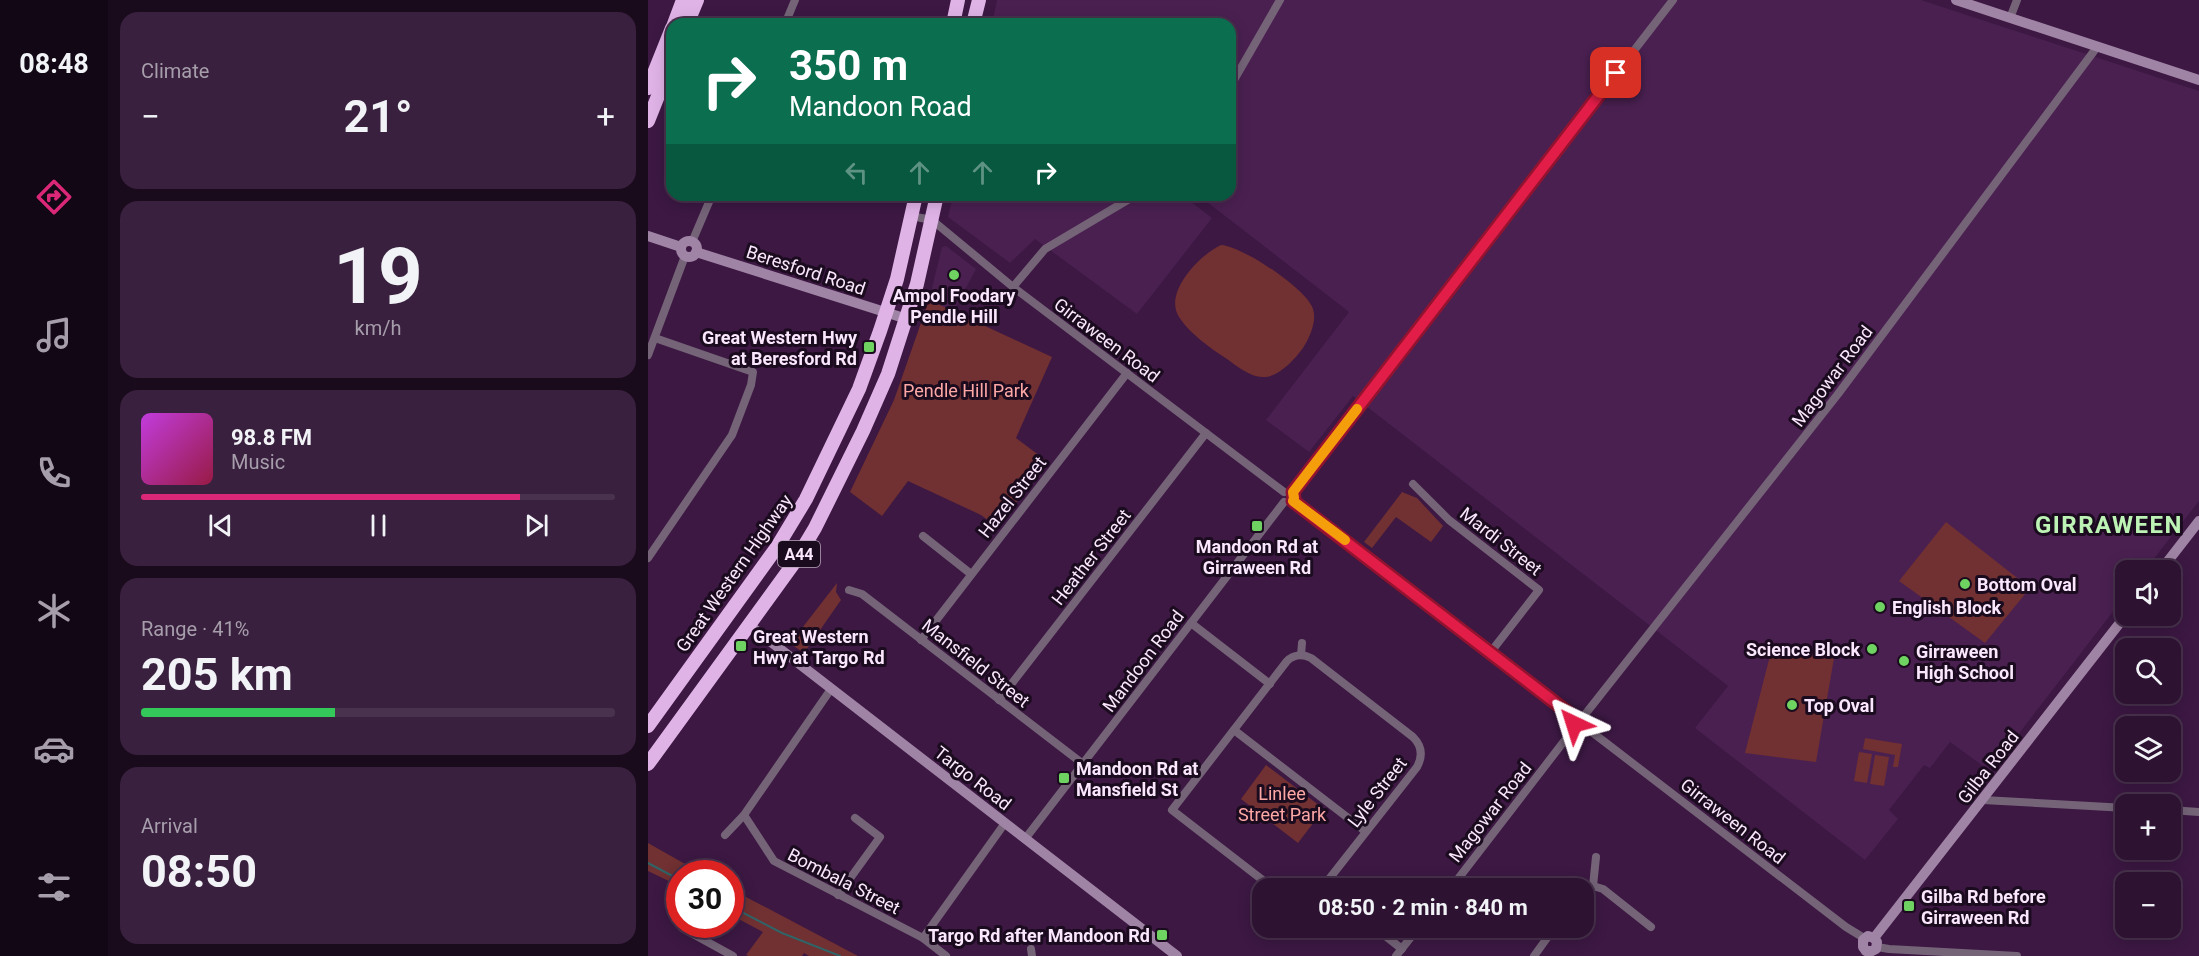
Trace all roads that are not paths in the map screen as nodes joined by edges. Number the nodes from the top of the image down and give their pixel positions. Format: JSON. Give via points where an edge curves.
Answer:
{"nodes":[{"id":1,"x":683,"y":0,"type":"edge"},
{"id":2,"x":697,"y":0,"type":"edge"},
{"id":3,"x":795,"y":0,"type":"edge"},
{"id":4,"x":958,"y":0,"type":"edge"},
{"id":5,"x":979,"y":0,"type":"edge"},
{"id":6,"x":1280,"y":0,"type":"edge"},
{"id":7,"x":1673,"y":0,"type":"edge"},
{"id":8,"x":1956,"y":0,"type":"edge"},
{"id":9,"x":2017,"y":0,"type":"edge"},
{"id":10,"x":676,"y":18,"type":"edge"},
{"id":11,"x":690,"y":18,"type":"edge"},
{"id":12,"x":788,"y":18,"type":"edge"},
{"id":13,"x":954,"y":18,"type":"edge"},
{"id":14,"x":975,"y":18,"type":"edge"},
{"id":15,"x":2010,"y":18,"type":"junction"},
{"id":16,"x":666,"y":43,"type":"edge"},
{"id":17,"x":2097,"y":47,"type":"junction"},
{"id":18,"x":666,"y":77,"type":"edge"},
{"id":19,"x":1236,"y":77,"type":"edge"},
{"id":20,"x":2199,"y":80,"type":"edge"},
{"id":21,"x":648,"y":88,"type":"edge"},
{"id":22,"x":648,"y":122,"type":"edge"},
{"id":23,"x":709,"y":201,"type":"edge"},
{"id":24,"x":915,"y":201,"type":"edge"},
{"id":25,"x":936,"y":201,"type":"edge"},
{"id":26,"x":1126,"y":201,"type":"edge"},
{"id":27,"x":911,"y":216,"type":"junction"},
{"id":28,"x":932,"y":220,"type":"junction"},
{"id":29,"x":648,"y":236,"type":"edge"},
{"id":30,"x":688,"y":249,"type":"junction"},
{"id":31,"x":1013,"y":287,"type":"junction"},
{"id":32,"x":886,"y":312,"type":"junction"},
{"id":33,"x":907,"y":319,"type":"junction"},
{"id":34,"x":655,"y":338,"type":"junction"},
{"id":35,"x":648,"y":355,"type":"edge"},
{"id":36,"x":1126,"y":373,"type":"junction"},
{"id":37,"x":1206,"y":433,"type":"junction"},
{"id":38,"x":1413,"y":484,"type":"dead end"},
{"id":39,"x":1290,"y":498,"type":"junction"},
{"id":40,"x":2198,"y":523,"type":"edge"},
{"id":41,"x":923,"y":536,"type":"dead end"},
{"id":42,"x":648,"y":558,"type":"edge"},
{"id":43,"x":2169,"y":560,"type":"edge"},
{"id":44,"x":971,"y":574,"type":"junction"},
{"id":45,"x":849,"y":590,"type":"dead end"},
{"id":46,"x":1191,"y":623,"type":"junction"},
{"id":47,"x":748,"y":625,"type":"junction"},
{"id":48,"x":2117,"y":626,"type":"edge"},
{"id":49,"x":921,"y":640,"type":"junction"},
{"id":50,"x":1302,"y":643,"type":"dead end"},
{"id":51,"x":1490,"y":653,"type":"junction"},
{"id":52,"x":1301,"y":655,"type":"junction"},
{"id":53,"x":1270,"y":684,"type":"junction"},
{"id":54,"x":831,"y":689,"type":"junction"},
{"id":55,"x":999,"y":700,"type":"junction"},
{"id":56,"x":1579,"y":717,"type":"junction"},
{"id":57,"x":648,"y":726,"type":"edge"},
{"id":58,"x":1580,"y":726,"type":"junction"},
{"id":59,"x":1234,"y":730,"type":"junction"},
{"id":60,"x":648,"y":764,"type":"edge"},
{"id":61,"x":1083,"y":764,"type":"junction"},
{"id":62,"x":1983,"y":800,"type":"junction"},
{"id":63,"x":2115,"y":807,"type":"edge"},
{"id":64,"x":2181,"y":811,"type":"edge"},
{"id":65,"x":2199,"y":812,"type":"edge"},
{"id":66,"x":744,"y":815,"type":"junction"},
{"id":67,"x":855,"y":818,"type":"dead end"},
{"id":68,"x":1005,"y":824,"type":"junction"},
{"id":69,"x":1365,"y":831,"type":"junction"},
{"id":70,"x":725,"y":835,"type":"dead end"},
{"id":71,"x":1025,"y":839,"type":"junction"},
{"id":72,"x":1596,"y":857,"type":"dead end"},
{"id":73,"x":1260,"y":878,"type":"edge"},
{"id":74,"x":1330,"y":878,"type":"edge"},
{"id":75,"x":1459,"y":878,"type":"edge"},
{"id":76,"x":1594,"y":878,"type":"edge"},
{"id":77,"x":1594,"y":886,"type":"edge"},
{"id":78,"x":838,"y":895,"type":"junction"},
{"id":79,"x":1651,"y":927,"type":"dead end"},
{"id":80,"x":700,"y":938,"type":"edge"},
{"id":81,"x":923,"y":938,"type":"junction"},
{"id":82,"x":1388,"y":938,"type":"edge"},
{"id":83,"x":1410,"y":938,"type":"edge"},
{"id":84,"x":1547,"y":938,"type":"edge"},
{"id":85,"x":1872,"y":941,"type":"junction"},
{"id":86,"x":1402,"y":949,"type":"junction"},
{"id":87,"x":1863,"y":953,"type":"edge"},
{"id":88,"x":733,"y":956,"type":"edge"},
{"id":89,"x":946,"y":956,"type":"edge"},
{"id":90,"x":1177,"y":956,"type":"edge"},
{"id":91,"x":1396,"y":956,"type":"edge"},
{"id":92,"x":1534,"y":956,"type":"edge"},
{"id":93,"x":2017,"y":956,"type":"edge"}],
"edges":[{"from":1,"to":10,"type":"highway"},
{"from":2,"to":11,"type":"highway"},
{"from":3,"to":12,"type":"street"},
{"from":4,"to":13,"type":"highway"},
{"from":5,"to":14,"type":"highway"},
{"from":6,"to":19,"type":"street"},
{"from":7,"to":39,"type":"street","name":"Mandoon Road"},
{"from":8,"to":15,"type":"street"},
{"from":9,"to":15,"type":"street"},
{"from":15,"to":17,"type":"street"},
{"from":16,"to":21,"type":"highway"},
{"from":17,"to":20,"type":"street"},
{"from":17,"to":56,"type":"street","name":"Magowar Road","via":[[1838,394]]},
{"from":18,"to":22,"type":"highway"},
{"from":23,"to":30,"type":"street"},
{"from":24,"to":27,"type":"highway","name":"Great Western Highway","number":"A44"},
{"from":25,"to":28,"type":"highway","number":"A44"},
{"from":26,"to":31,"type":"street","via":[[1045,249]]},
{"from":27,"to":28,"type":"street","name":"Girraween Road"},
{"from":27,"to":32,"type":"highway","name":"Great Western Highway","number":"A44"},
{"from":28,"to":31,"type":"street","name":"Girraween Road"},
{"from":28,"to":33,"type":"highway","number":"A44"},
{"from":29,"to":30,"type":"street","name":"Beresford Road"},
{"from":30,"to":32,"type":"street","name":"Beresford Road"},
{"from":30,"to":34,"type":"street"},
{"from":31,"to":36,"type":"street","name":"Girraween Road"},
{"from":32,"to":33,"type":"street","name":"Beresford Road"},
{"from":32,"to":57,"type":"highway","name":"Great Western Highway","number":"A44","via":[[859,389],[806,500],[777,547]]},
{"from":33,"to":47,"type":"highway","number":"A44","via":[[874,408],[815,528]]},
{"from":34,"to":35,"type":"street"},
{"from":34,"to":42,"type":"street","via":[[753,372],[732,435]]},
{"from":36,"to":37,"type":"street","name":"Girraween Road"},
{"from":36,"to":44,"type":"street","name":"Hazel Street"},
{"from":37,"to":39,"type":"street","name":"Girraween Road","via":[[1284,492],[1288,490]]},
{"from":37,"to":55,"type":"street","name":"Heather Street"},
{"from":38,"to":51,"type":"street","name":"Mardi Street","via":[[1449,520],[1539,591]]},
{"from":39,"to":46,"type":"street","name":"Mandoon Road"},
{"from":39,"to":51,"type":"street"},
{"from":40,"to":43,"type":"street"},
{"from":41,"to":44,"type":"street"},
{"from":44,"to":49,"type":"street","name":"Hazel Street"},
{"from":45,"to":49,"type":"street","name":"Mansfield Street","via":[[862,594]]},
{"from":46,"to":53,"type":"street"},
{"from":46,"to":61,"type":"street","name":"Mandoon Road"},
{"from":47,"to":54,"type":"street","name":"Targo Road"},
{"from":47,"to":60,"type":"highway","number":"A44"},
{"from":48,"to":62,"type":"street","name":"Gilba Road"},
{"from":49,"to":55,"type":"street","name":"Mansfield Street"},
{"from":50,"to":52,"type":"street"},
{"from":51,"to":56,"type":"street"},
{"from":52,"to":53,"type":"street","via":[[1290,658]]},
{"from":52,"to":69,"type":"street","name":"Lyle Street","via":[[1311,658],[1419,745],[1418,765]]},
{"from":53,"to":59,"type":"street"},
{"from":54,"to":66,"type":"street"},
{"from":54,"to":68,"type":"street","name":"Targo Road"},
{"from":55,"to":61,"type":"street","name":"Mansfield Street"},
{"from":56,"to":58,"type":"street","via":[[1586,723]]},
{"from":58,"to":75,"type":"street","name":"Magowar Road"},
{"from":58,"to":85,"type":"street","name":"Girraween Road","via":[[1846,927]]},
{"from":59,"to":69,"type":"street"},
{"from":59,"to":73,"type":"street","via":[[1172,810]]},
{"from":61,"to":71,"type":"street","name":"Mandoon Road"},
{"from":62,"to":63,"type":"street"},
{"from":62,"to":85,"type":"street","name":"Gilba Road"},
{"from":64,"to":65,"type":"street"},
{"from":66,"to":70,"type":"street"},
{"from":66,"to":78,"type":"street","name":"Bombala Street","via":[[774,861]]},
{"from":67,"to":78,"type":"street","via":[[880,837]]},
{"from":68,"to":71,"type":"street","name":"Targo Road"},
{"from":68,"to":81,"type":"street"},
{"from":69,"to":74,"type":"street","name":"Lyle Street"},
{"from":71,"to":90,"type":"street","name":"Targo Road"},
{"from":72,"to":76,"type":"street"},
{"from":77,"to":79,"type":"street","via":[[1604,889]]},
{"from":78,"to":81,"type":"street","name":"Bombala Street"},
{"from":80,"to":88,"type":"street"},
{"from":81,"to":89,"type":"street","name":"Bombala Street"},
{"from":82,"to":86,"type":"street"},
{"from":83,"to":86,"type":"street"},
{"from":84,"to":92,"type":"street"},
{"from":85,"to":87,"type":"street","via":[[1872,951]]},
{"from":85,"to":93,"type":"street","name":"Girraween Road","via":[[1890,949]]},
{"from":86,"to":91,"type":"street"}]}
